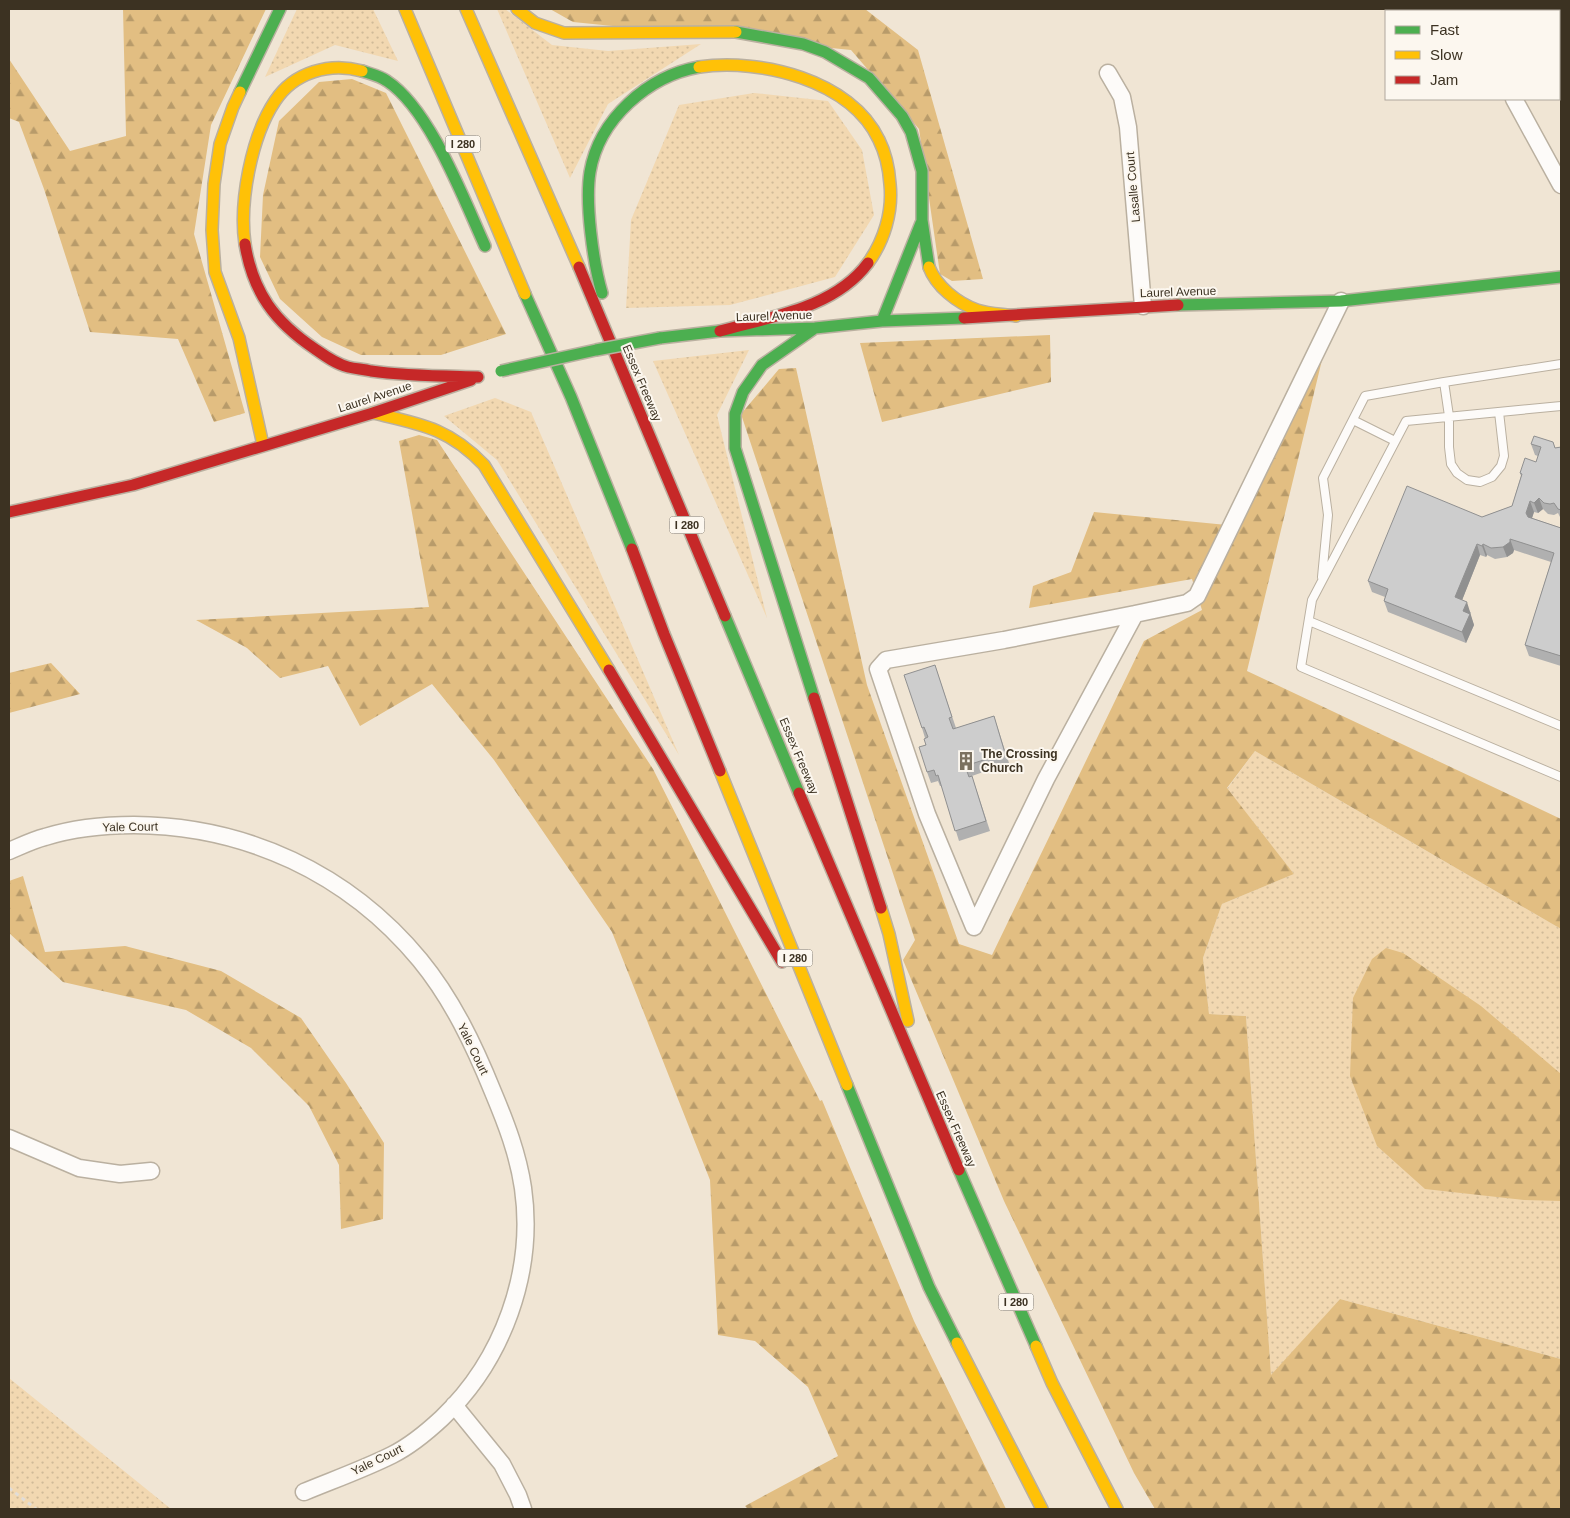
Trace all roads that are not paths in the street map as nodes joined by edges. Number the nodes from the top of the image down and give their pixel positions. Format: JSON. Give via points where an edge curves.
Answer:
{"nodes":[{"id":1,"x":280,"y":9,"type":"edge"},
{"id":2,"x":405,"y":9,"type":"edge"},
{"id":3,"x":466,"y":9,"type":"edge"},
{"id":4,"x":517,"y":9,"type":"edge"},
{"id":5,"x":1108,"y":73,"type":"dead end"},
{"id":6,"x":1515,"y":100,"type":"edge"},
{"id":7,"x":1561,"y":185,"type":"edge"},
{"id":8,"x":922,"y":220,"type":"junction"},
{"id":9,"x":490,"y":256,"type":"dead end"},
{"id":10,"x":1561,"y":277,"type":"edge"},
{"id":11,"x":1341,"y":301,"type":"junction"},
{"id":12,"x":1143,"y":306,"type":"junction"},
{"id":13,"x":1016,"y":316,"type":"junction"},
{"id":14,"x":882,"y":321,"type":"junction"},
{"id":15,"x":815,"y":328,"type":"junction"},
{"id":16,"x":720,"y":331,"type":"junction"},
{"id":17,"x":536,"y":351,"type":"dead end"},
{"id":18,"x":1561,"y":364,"type":"edge"},
{"id":19,"x":544,"y":368,"type":"dead end"},
{"id":20,"x":490,"y":374,"type":"junction"},
{"id":21,"x":1444,"y":382,"type":"junction"},
{"id":22,"x":561,"y":403,"type":"dead end"},
{"id":23,"x":1561,"y":406,"type":"edge"},
{"id":24,"x":1499,"y":412,"type":"junction"},
{"id":25,"x":373,"y":413,"type":"junction"},
{"id":26,"x":640,"y":414,"type":"junction"},
{"id":27,"x":1448,"y":416,"type":"junction"},
{"id":28,"x":1353,"y":420,"type":"junction"},
{"id":29,"x":1395,"y":440,"type":"junction"},
{"id":30,"x":263,"y":445,"type":"junction"},
{"id":31,"x":604,"y":478,"type":"junction"},
{"id":32,"x":9,"y":512,"type":"edge"},
{"id":33,"x":1321,"y":582,"type":"junction"},
{"id":34,"x":1135,"y":614,"type":"junction"},
{"id":35,"x":1309,"y":621,"type":"junction"},
{"id":36,"x":1561,"y":726,"type":"edge"},
{"id":37,"x":1561,"y":777,"type":"edge"},
{"id":38,"x":9,"y":851,"type":"edge"},
{"id":39,"x":828,"y":1039,"type":"junction"},
{"id":40,"x":924,"y":1090,"type":"junction"},
{"id":41,"x":9,"y":1138,"type":"edge"},
{"id":42,"x":151,"y":1171,"type":"dead end"},
{"id":43,"x":454,"y":1405,"type":"junction"},
{"id":44,"x":304,"y":1492,"type":"dead end"},
{"id":45,"x":523,"y":1509,"type":"edge"},
{"id":46,"x":1042,"y":1509,"type":"edge"},
{"id":47,"x":1117,"y":1509,"type":"edge"}],
"edges":[{"from":1,"to":30,"type":"main road","via":[[220,144],[212,230],[215,272],[239,338]]},
{"from":2,"to":31,"type":"main road","number":"I 280"},
{"from":3,"to":26,"type":"main road","name":"Essex Freeway","number":"I 280"},
{"from":4,"to":8,"type":"main road","via":[[535,23],[564,33],[742,32],[803,44],[825,52],[869,78],[902,116],[911,132],[922,172]]},
{"from":5,"to":12,"type":"street","name":"Lasalle Court","via":[[1122,97],[1128,127]]},
{"from":6,"to":7,"type":"street"},
{"from":8,"to":13,"type":"main road","via":[[929,270],[940,286],[977,310]]},
{"from":8,"to":14,"type":"main road"},
{"from":9,"to":20,"type":"main road","via":[[442,154],[414,107],[390,82],[348,67],[323,68],[300,77],[281,93],[265,120],[244,197],[244,236],[249,265],[260,296],[281,322],[312,348],[345,366],[390,374]]},
{"from":10,"to":11,"type":"main road","name":"Laurel Avenue"},
{"from":11,"to":12,"type":"main road","name":"Laurel Avenue"},
{"from":11,"to":34,"type":"street","via":[[1197,596],[1187,603]]},
{"from":12,"to":13,"type":"main road","name":"Laurel Avenue"},
{"from":13,"to":14,"type":"main road","name":"Laurel Avenue"},
{"from":14,"to":15,"type":"main road","name":"Laurel Avenue"},
{"from":15,"to":16,"type":"main road","name":"Laurel Avenue"},
{"from":15,"to":40,"type":"main road","via":[[762,365],[743,392],[734,414],[735,448],[889,934]]},
{"from":16,"to":20,"type":"main road","name":"Laurel Avenue","bridge":true,"via":[[660,338]]},
{"from":16,"to":26,"type":"main road","via":[[811,303],[842,288],[871,259],[888,221],[892,184],[889,167],[885,151],[870,124],[834,91],[786,72],[710,65],[668,77],[646,87],[632,100],[608,127],[599,146],[590,170],[587,195],[597,277]]},
{"from":17,"to":19,"type":"main road"},
{"from":18,"to":21,"type":"lane"},
{"from":20,"to":25,"type":"main road","name":"Laurel Avenue"},
{"from":21,"to":27,"type":"lane"},
{"from":21,"to":28,"type":"lane","via":[[1365,396]]},
{"from":22,"to":31,"type":"main road"},
{"from":23,"to":24,"type":"lane"},
{"from":24,"to":27,"type":"lane"},
{"from":24,"to":27,"type":"lane","via":[[1504,456],[1492,477],[1480,482],[1467,480],[1451,464]]},
{"from":25,"to":30,"type":"main road","name":"Laurel Avenue"},
{"from":25,"to":39,"type":"main road","via":[[444,432],[472,451],[484,465]]},
{"from":26,"to":40,"type":"main road","name":"Essex Freeway","number":"I 280"},
{"from":27,"to":29,"type":"lane","via":[[1406,421]]},
{"from":28,"to":29,"type":"lane"},
{"from":28,"to":33,"type":"lane","via":[[1323,478],[1328,515]]},
{"from":29,"to":33,"type":"lane"},
{"from":30,"to":32,"type":"main road","name":"Laurel Avenue","via":[[133,485]]},
{"from":31,"to":39,"type":"main road","number":"I 280"},
{"from":33,"to":35,"type":"lane","via":[[1312,600]]},
{"from":34,"to":34,"type":"street","via":[[886,660],[878,669],[927,814],[974,927],[1046,779]]},
{"from":35,"to":36,"type":"lane"},
{"from":35,"to":37,"type":"lane","via":[[1301,667]]},
{"from":38,"to":43,"type":"street","name":"Yale Court","via":[[44,837],[119,825],[195,829],[233,837],[269,849],[336,884],[367,906],[420,961],[443,991],[479,1058],[507,1125],[523,1188],[524,1245],[514,1300],[492,1352],[478,1376]]},
{"from":39,"to":46,"type":"main road","number":"I 280","via":[[929,1287]]},
{"from":40,"to":47,"type":"main road","name":"Essex Freeway","number":"I 280","via":[[1052,1383]]},
{"from":41,"to":42,"type":"street","via":[[79,1168],[120,1174]]},
{"from":43,"to":44,"type":"street","name":"Yale Court","via":[[420,1437],[394,1454]]},
{"from":43,"to":45,"type":"street","via":[[502,1464]]}]}
